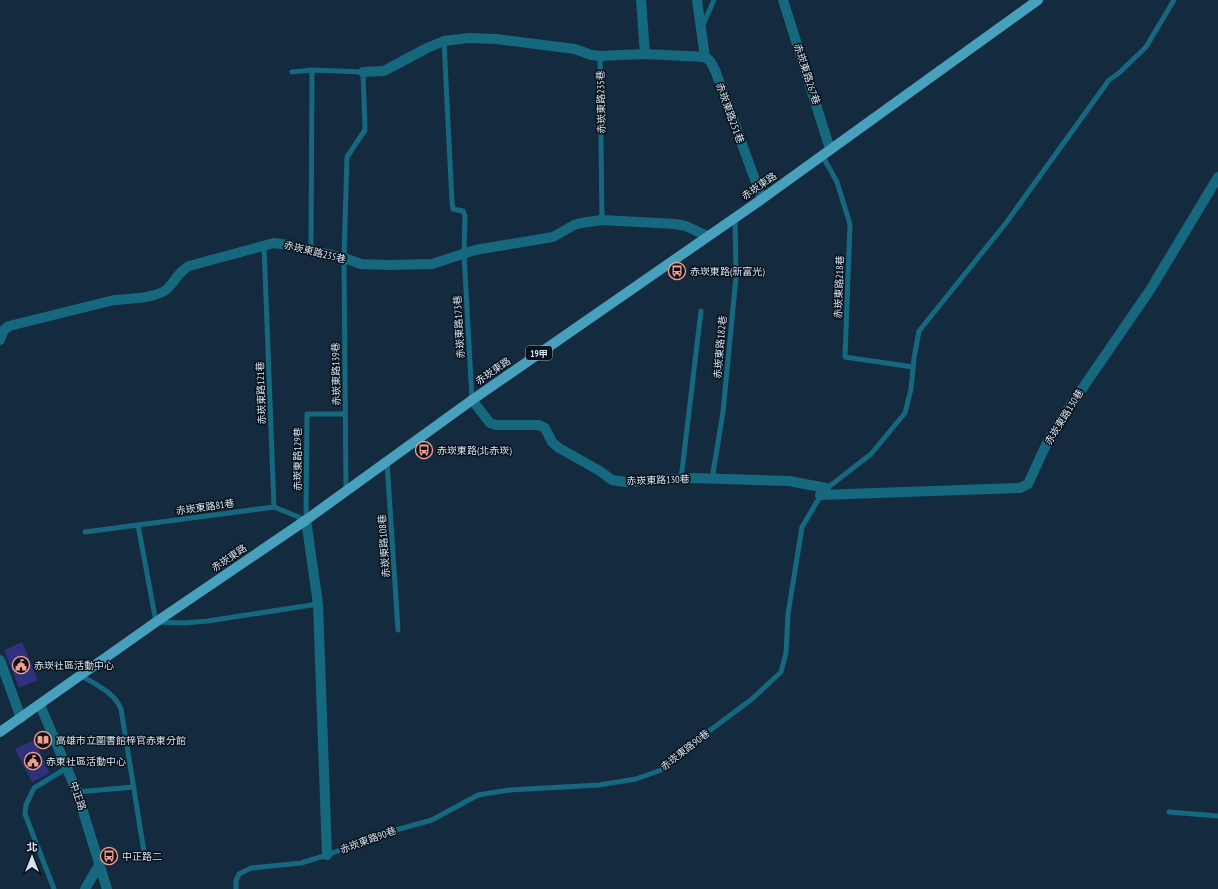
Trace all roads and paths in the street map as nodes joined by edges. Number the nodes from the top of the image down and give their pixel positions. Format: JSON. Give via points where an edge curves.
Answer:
{"nodes":[{"id":1,"x":641,"y":0,"type":"edge"},
{"id":2,"x":697,"y":0,"type":"edge"},
{"id":3,"x":714,"y":0,"type":"edge"},
{"id":4,"x":783,"y":0,"type":"edge"},
{"id":5,"x":1038,"y":0,"type":"edge"},
{"id":6,"x":1174,"y":0,"type":"edge"},
{"id":7,"x":702,"y":28,"type":"junction"},
{"id":8,"x":444,"y":41,"type":"junction"},
{"id":9,"x":646,"y":54,"type":"junction"},
{"id":10,"x":600,"y":56,"type":"junction"},
{"id":11,"x":705,"y":57,"type":"junction"},
{"id":12,"x":312,"y":70,"type":"junction"},
{"id":13,"x":292,"y":72,"type":"dead end"},
{"id":14,"x":363,"y":72,"type":"junction"},
{"id":15,"x":830,"y":149,"type":"junction"},
{"id":16,"x":822,"y":155,"type":"junction"},
{"id":17,"x":1218,"y":177,"type":"edge"},
{"id":18,"x":762,"y":198,"type":"junction"},
{"id":19,"x":735,"y":217,"type":"junction"},
{"id":20,"x":602,"y":220,"type":"junction"},
{"id":21,"x":707,"y":236,"type":"junction"},
{"id":22,"x":264,"y":245,"type":"junction"},
{"id":23,"x":311,"y":250,"type":"junction"},
{"id":24,"x":464,"y":254,"type":"junction"},
{"id":25,"x":344,"y":258,"type":"junction"},
{"id":26,"x":701,"y":311,"type":"dead end"},
{"id":27,"x":0,"y":340,"type":"edge"},
{"id":28,"x":913,"y":367,"type":"junction"},
{"id":29,"x":472,"y":400,"type":"junction"},
{"id":30,"x":346,"y":414,"type":"junction"},
{"id":31,"x":387,"y":461,"type":"junction"},
{"id":32,"x":681,"y":479,"type":"junction"},
{"id":33,"x":712,"y":479,"type":"junction"},
{"id":34,"x":346,"y":491,"type":"junction"},
{"id":35,"x":823,"y":492,"type":"junction"},
{"id":36,"x":274,"y":507,"type":"junction"},
{"id":37,"x":306,"y":520,"type":"junction"},
{"id":38,"x":138,"y":525,"type":"junction"},
{"id":39,"x":86,"y":532,"type":"dead end"},
{"id":40,"x":318,"y":604,"type":"junction"},
{"id":41,"x":156,"y":622,"type":"junction"},
{"id":42,"x":398,"y":630,"type":"dead end"},
{"id":43,"x":0,"y":660,"type":"edge"},
{"id":44,"x":80,"y":675,"type":"junction"},
{"id":45,"x":40,"y":705,"type":"junction"},
{"id":46,"x":21,"y":718,"type":"junction"},
{"id":47,"x":0,"y":732,"type":"edge"},
{"id":48,"x":68,"y":768,"type":"junction"},
{"id":49,"x":134,"y":787,"type":"junction"},
{"id":50,"x":77,"y":792,"type":"junction"},
{"id":51,"x":1169,"y":812,"type":"dead end"},
{"id":52,"x":1218,"y":816,"type":"edge"},
{"id":53,"x":327,"y":855,"type":"junction"},
{"id":54,"x":145,"y":858,"type":"dead end"},
{"id":55,"x":99,"y":865,"type":"junction"},
{"id":56,"x":54,"y":889,"type":"edge"},
{"id":57,"x":85,"y":889,"type":"edge"},
{"id":58,"x":107,"y":889,"type":"edge"},
{"id":59,"x":236,"y":889,"type":"edge"}],
"edges":[{"from":1,"to":9,"type":"street"},
{"from":2,"to":7,"type":"street","name":"赤崁東路251巷"},
{"from":3,"to":7,"type":"lane","name":"赤崁東路251巷"},
{"from":4,"to":15,"type":"street","name":"赤崁東路267巷"},
{"from":5,"to":15,"type":"main road","name":"赤崁東路","number":"19甲"},
{"from":6,"to":28,"type":"lane","via":[[1146,46],[1109,80],[1006,223],[919,331]]},
{"from":7,"to":11,"type":"street","name":"赤崁東路251巷"},
{"from":8,"to":10,"type":"street","via":[[496,38],[574,49]]},
{"from":8,"to":14,"type":"street","via":[[384,70]]},
{"from":8,"to":24,"type":"lane","name":"赤崁東路173巷","via":[[452,202],[453,209],[465,213]]},
{"from":9,"to":10,"type":"street"},
{"from":9,"to":11,"type":"street"},
{"from":10,"to":20,"type":"lane","name":"赤崁東路235巷"},
{"from":11,"to":18,"type":"street","name":"赤崁東路251巷","via":[[714,70]]},
{"from":12,"to":13,"type":"lane"},
{"from":12,"to":14,"type":"lane"},
{"from":12,"to":23,"type":"lane"},
{"from":14,"to":25,"type":"lane","name":"赤崁東路139巷","via":[[365,130],[347,157]]},
{"from":15,"to":16,"type":"main road","name":"赤崁東路","number":"19甲"},
{"from":16,"to":18,"type":"main road","name":"赤崁東路","number":"19甲"},
{"from":16,"to":28,"type":"lane","name":"赤崁東路218巷","via":[[837,182],[850,224],[845,357]]},
{"from":17,"to":35,"type":"street","name":"赤崁東路130巷","via":[[1150,290],[1062,418],[1028,484],[1024,487]]},
{"from":18,"to":19,"type":"main road","name":"赤崁東路","number":"19甲"},
{"from":19,"to":21,"type":"main road","name":"赤崁東路","number":"19甲"},
{"from":19,"to":33,"type":"lane","name":"赤崁東路182巷","via":[[736,277],[723,412]]},
{"from":20,"to":21,"type":"street","name":"赤崁東路235巷","via":[[675,224]]},
{"from":20,"to":24,"type":"street","name":"赤崁東路235巷","via":[[574,225],[554,237]]},
{"from":21,"to":29,"type":"main road","name":"赤崁東路","number":"19甲"},
{"from":22,"to":23,"type":"street","name":"赤崁東路235巷","via":[[282,243]]},
{"from":22,"to":27,"type":"street","name":"赤崁東路235巷","via":[[190,266],[175,278],[164,293],[114,300],[15,324],[4,330]]},
{"from":22,"to":36,"type":"lane","name":"赤崁東路121巷"},
{"from":23,"to":25,"type":"street","name":"赤崁東路235巷"},
{"from":24,"to":25,"type":"street","name":"赤崁東路235巷","via":[[432,264],[388,266],[361,264]]},
{"from":24,"to":29,"type":"lane","name":"赤崁東路173巷"},
{"from":25,"to":30,"type":"lane","name":"赤崁東路139巷"},
{"from":26,"to":32,"type":"lane"},
{"from":28,"to":35,"type":"lane","via":[[906,413],[871,454]]},
{"from":29,"to":31,"type":"main road","name":"赤崁東路","number":"19甲"},
{"from":29,"to":32,"type":"street","name":"赤崁東路130巷","via":[[490,423],[545,428],[552,442],[559,448],[612,480],[625,482]]},
{"from":30,"to":34,"type":"lane","name":"赤崁東路139巷"},
{"from":30,"to":37,"type":"lane","name":"赤崁東路129巷","via":[[307,414]]},
{"from":31,"to":34,"type":"main road","name":"赤崁東路","number":"19甲"},
{"from":31,"to":42,"type":"lane","name":"赤崁東路108巷"},
{"from":32,"to":33,"type":"street","name":"赤崁東路130巷"},
{"from":33,"to":35,"type":"street","name":"赤崁東路130巷","via":[[789,481]]},
{"from":34,"to":37,"type":"main road","name":"赤崁東路","number":"19甲"},
{"from":35,"to":53,"type":"lane","name":"赤崁東路90巷","via":[[802,527],[788,614],[786,653],[781,672],[752,699],[685,749],[664,769],[600,785],[509,790],[478,795],[432,820],[385,833]]},
{"from":36,"to":37,"type":"lane"},
{"from":36,"to":38,"type":"lane","name":"赤崁東路81巷"},
{"from":37,"to":40,"type":"street","name":"赤崁東路90巷"},
{"from":37,"to":41,"type":"main road","name":"赤崁東路","number":"19甲"},
{"from":38,"to":39,"type":"lane","name":"赤崁東路81巷"},
{"from":38,"to":41,"type":"lane"},
{"from":40,"to":41,"type":"lane","via":[[208,621]]},
{"from":40,"to":53,"type":"street","name":"赤崁東路90巷"},
{"from":41,"to":44,"type":"main road","name":"赤崁東路","number":"19甲"},
{"from":43,"to":46,"type":"street"},
{"from":44,"to":45,"type":"main road","name":"赤崁東路","number":"19甲"},
{"from":44,"to":49,"type":"lane","via":[[118,701]]},
{"from":45,"to":46,"type":"main road","name":"赤崁東路","number":"19甲"},
{"from":45,"to":48,"type":"street","name":"中正路"},
{"from":46,"to":47,"type":"main road","name":"赤崁東路","number":"19甲"},
{"from":48,"to":50,"type":"street","name":"中正路"},
{"from":48,"to":56,"type":"lane","via":[[34,788],[25,809]]},
{"from":49,"to":50,"type":"lane"},
{"from":49,"to":54,"type":"lane"},
{"from":50,"to":55,"type":"street","name":"中正路"},
{"from":51,"to":52,"type":"lane"},
{"from":53,"to":59,"type":"lane","name":"赤崁東路90巷","via":[[301,863],[251,868],[239,874]]},
{"from":55,"to":57,"type":"street"},
{"from":55,"to":58,"type":"street","name":"中正路"}]}
